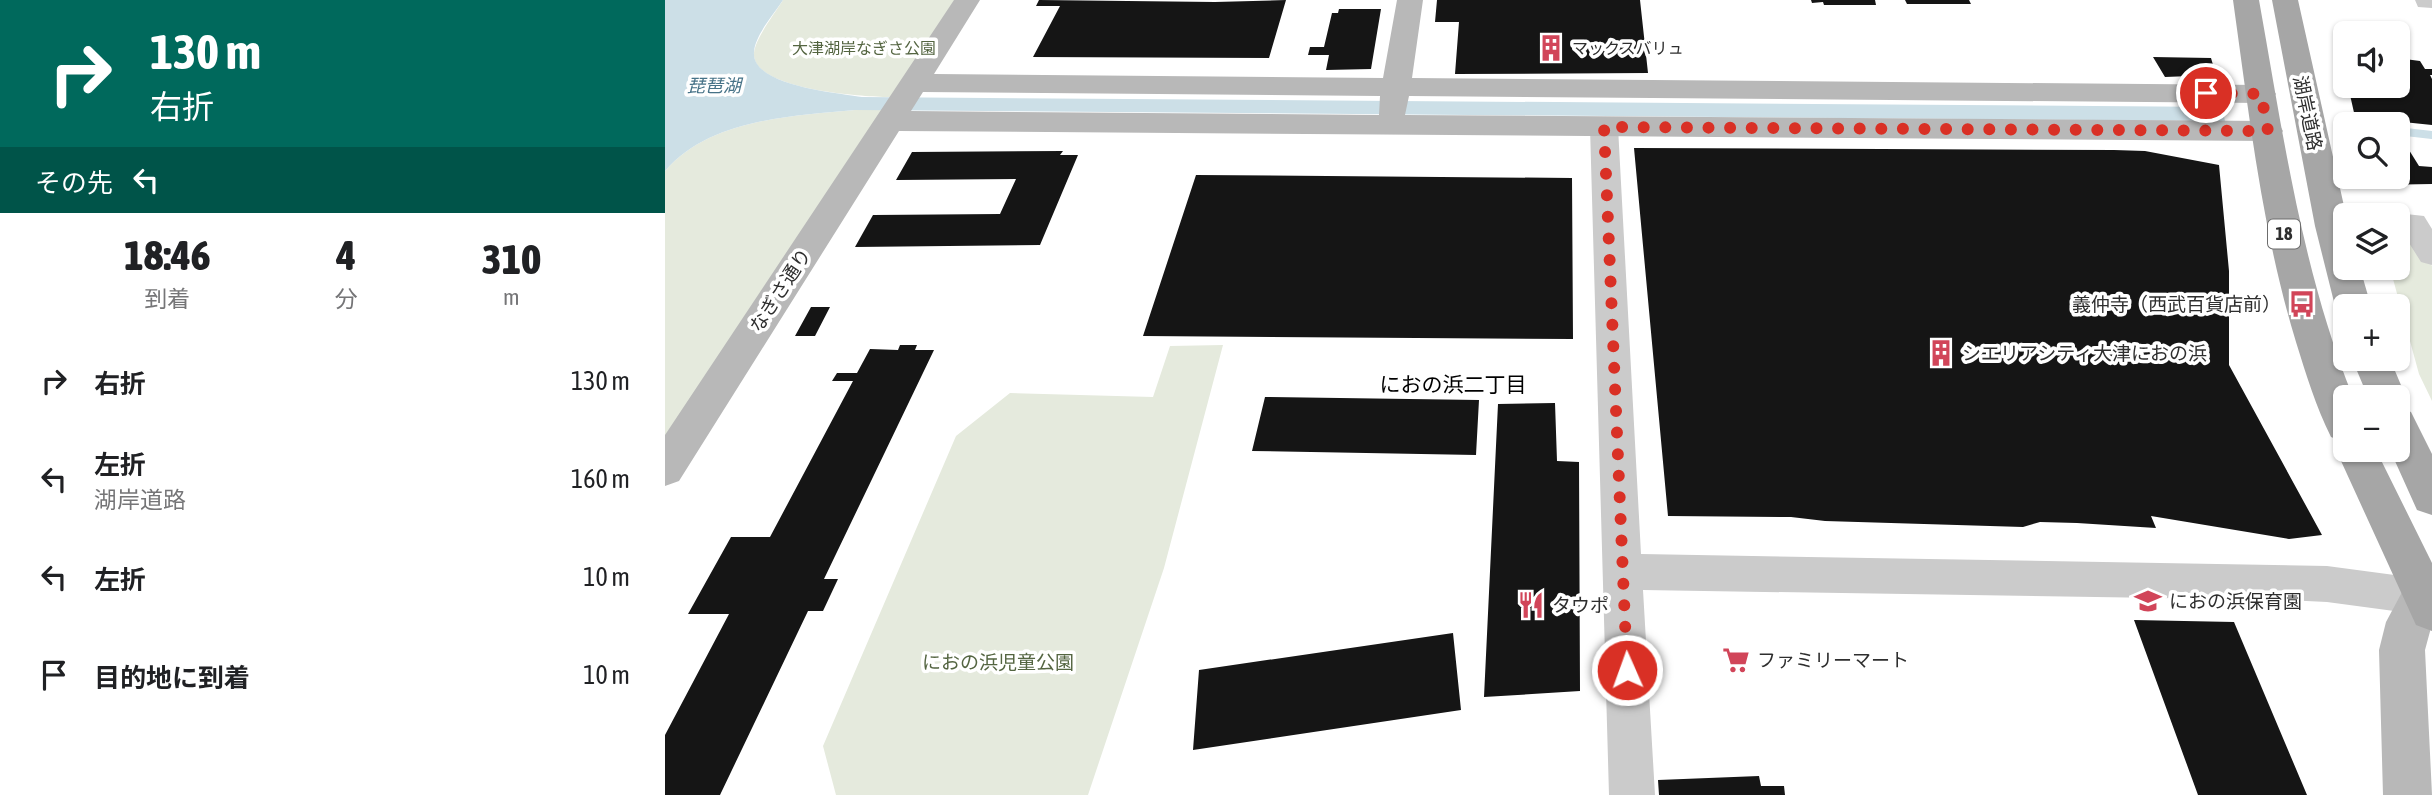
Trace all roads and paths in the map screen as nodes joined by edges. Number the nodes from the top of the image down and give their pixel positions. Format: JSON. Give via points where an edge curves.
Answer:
{"nodes":[{"id":1,"x":967,"y":0,"type":"edge"},
{"id":2,"x":1410,"y":0,"type":"edge"},
{"id":3,"x":2246,"y":0,"type":"edge"},
{"id":4,"x":2285,"y":0,"type":"edge"},
{"id":5,"x":2261,"y":94,"type":"junction"},
{"id":6,"x":901,"y":102,"type":"junction"},
{"id":7,"x":1393,"y":107,"type":"junction"},
{"id":8,"x":1604,"y":127,"type":"junction"},
{"id":9,"x":2268,"y":131,"type":"junction"},
{"id":10,"x":2333,"y":205,"type":"edge"},
{"id":11,"x":2410,"y":224,"type":"edge"},
{"id":12,"x":2432,"y":254,"type":"edge"},
{"id":13,"x":2333,"y":398,"type":"edge"},
{"id":14,"x":2410,"y":451,"type":"edge"},
{"id":15,"x":2362,"y":462,"type":"edge"},
{"id":16,"x":665,"y":469,"type":"edge"},
{"id":17,"x":2432,"y":498,"type":"edge"},
{"id":18,"x":1623,"y":572,"type":"junction"},
{"id":19,"x":2429,"y":600,"type":"edge"},
{"id":20,"x":1632,"y":795,"type":"edge"},
{"id":21,"x":2408,"y":795,"type":"edge"}],
"edges":[{"from":1,"to":6,"type":"street","name":"なぎさ通り"},
{"from":2,"to":7,"type":"street"},
{"from":3,"to":5,"type":"main road","number":"18"},
{"from":4,"to":10,"type":"main road","name":"湖岸道路"},
{"from":5,"to":7,"type":"street"},
{"from":5,"to":9,"type":"main road","number":"18"},
{"from":6,"to":7,"type":"street"},
{"from":6,"to":7,"type":"street"},
{"from":6,"to":16,"type":"street","name":"なぎさ通り"},
{"from":7,"to":8,"type":"street"},
{"from":8,"to":9,"type":"street"},
{"from":8,"to":18,"type":"street"},
{"from":9,"to":13,"type":"main road","number":"18","via":[[2301,304]]},
{"from":11,"to":12,"type":"street"},
{"from":14,"to":17,"type":"main road"},
{"from":15,"to":19,"type":"main road"},
{"from":18,"to":19,"type":"street","via":[[2286,582]]},
{"from":18,"to":20,"type":"street"},
{"from":19,"to":21,"type":"street","via":[[2409,622],[2402,650]]}]}
